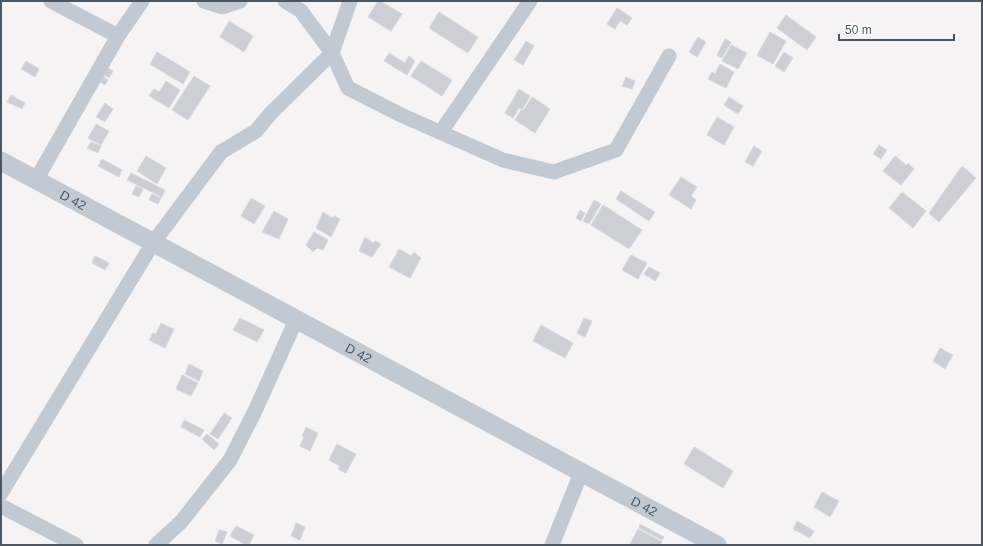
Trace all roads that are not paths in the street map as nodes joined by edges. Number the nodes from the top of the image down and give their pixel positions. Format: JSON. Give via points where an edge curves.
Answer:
{"nodes":[{"id":1,"x":51,"y":1,"type":"edge"},
{"id":2,"x":142,"y":1,"type":"edge"},
{"id":3,"x":204,"y":1,"type":"edge"},
{"id":4,"x":240,"y":1,"type":"edge"},
{"id":5,"x":284,"y":1,"type":"edge"},
{"id":6,"x":350,"y":1,"type":"edge"},
{"id":7,"x":530,"y":1,"type":"edge"},
{"id":8,"x":118,"y":36,"type":"junction"},
{"id":9,"x":332,"y":53,"type":"junction"},
{"id":10,"x":669,"y":56,"type":"dead end"},
{"id":11,"x":441,"y":132,"type":"junction"},
{"id":12,"x":1,"y":161,"type":"edge"},
{"id":13,"x":36,"y":180,"type":"junction"},
{"id":14,"x":153,"y":243,"type":"junction"},
{"id":15,"x":296,"y":320,"type":"junction"},
{"id":16,"x":581,"y":473,"type":"junction"},
{"id":17,"x":1,"y":493,"type":"edge"},
{"id":18,"x":1,"y":506,"type":"edge"},
{"id":19,"x":76,"y":545,"type":"edge"},
{"id":20,"x":156,"y":545,"type":"edge"},
{"id":21,"x":552,"y":545,"type":"edge"},
{"id":22,"x":717,"y":545,"type":"edge"}],
"edges":[{"from":1,"to":8,"type":"street"},
{"from":2,"to":8,"type":"street"},
{"from":3,"to":4,"type":"street","via":[[223,8]]},
{"from":5,"to":9,"type":"street","via":[[301,11]]},
{"from":6,"to":9,"type":"street"},
{"from":7,"to":11,"type":"street"},
{"from":8,"to":13,"type":"street"},
{"from":9,"to":11,"type":"street","via":[[348,88]]},
{"from":9,"to":14,"type":"street","via":[[271,112],[256,131],[221,152]]},
{"from":10,"to":11,"type":"street","via":[[616,150],[554,172],[503,160]]},
{"from":12,"to":13,"type":"street","name":"D 42","number":"D 42"},
{"from":13,"to":14,"type":"street","name":"D 42","number":"D 42"},
{"from":14,"to":15,"type":"street","name":"D 42","number":"D 42"},
{"from":14,"to":17,"type":"street"},
{"from":15,"to":16,"type":"street","name":"D 42","number":"D 42"},
{"from":15,"to":20,"type":"street","via":[[230,460],[181,522]]},
{"from":16,"to":21,"type":"street"},
{"from":16,"to":22,"type":"street","name":"D 42","number":"D 42"},
{"from":18,"to":19,"type":"street"}]}
